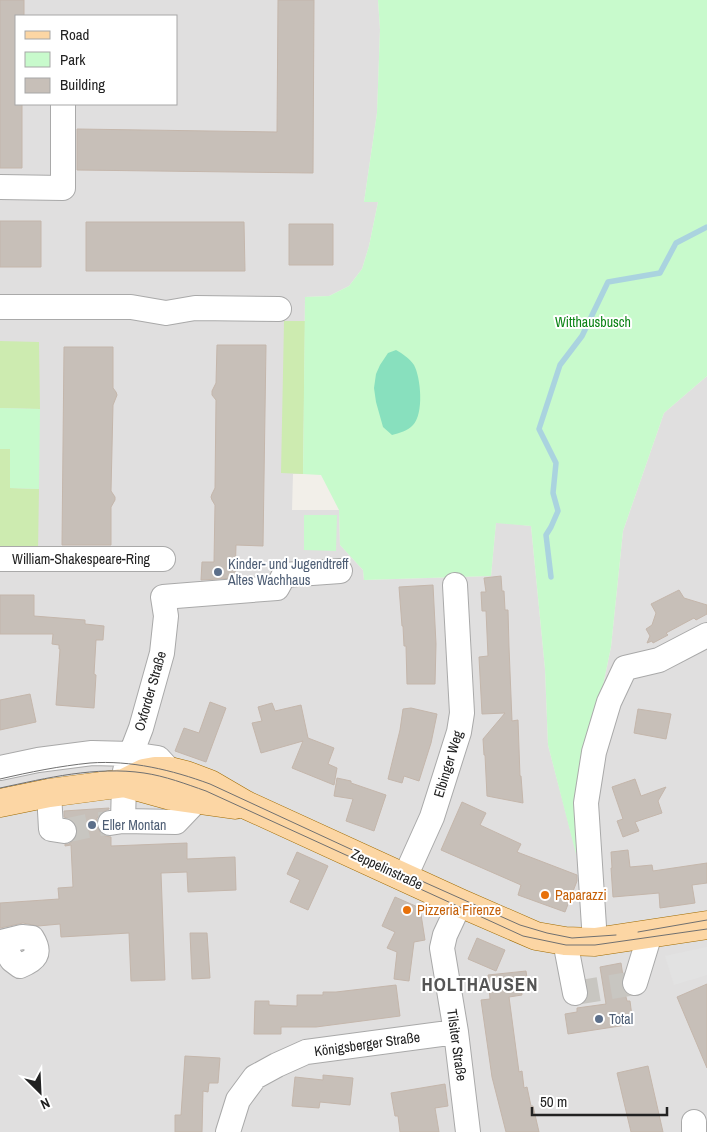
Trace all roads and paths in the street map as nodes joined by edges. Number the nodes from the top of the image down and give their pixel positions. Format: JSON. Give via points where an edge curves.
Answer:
{"nodes":[{"id":1,"x":63,"y":105,"type":"dead end"},
{"id":2,"x":0,"y":186,"type":"edge"},
{"id":3,"x":0,"y":307,"type":"edge"},
{"id":4,"x":279,"y":309,"type":"dead end"},
{"id":5,"x":0,"y":559,"type":"edge"},
{"id":6,"x":163,"y":559,"type":"dead end"},
{"id":7,"x":340,"y":571,"type":"dead end"},
{"id":8,"x":455,"y":585,"type":"dead end"},
{"id":9,"x":707,"y":635,"type":"edge"},
{"id":10,"x":131,"y":754,"type":"junction"},
{"id":11,"x":0,"y":768,"type":"edge"},
{"id":12,"x":170,"y":771,"type":"junction"},
{"id":13,"x":124,"y":783,"type":"junction"},
{"id":14,"x":49,"y":792,"type":"junction"},
{"id":15,"x":197,"y":800,"type":"junction"},
{"id":16,"x":0,"y":803,"type":"edge"},
{"id":17,"x":246,"y":804,"type":"junction"},
{"id":18,"x":64,"y":832,"type":"dead end"},
{"id":19,"x":405,"y":877,"type":"junction"},
{"id":20,"x":460,"y":903,"type":"junction"},
{"id":21,"x":707,"y":925,"type":"edge"},
{"id":22,"x":650,"y":934,"type":"junction"},
{"id":23,"x":565,"y":941,"type":"junction"},
{"id":24,"x":595,"y":942,"type":"junction"},
{"id":25,"x":636,"y":983,"type":"dead end"},
{"id":26,"x":575,"y":993,"type":"dead end"},
{"id":27,"x":456,"y":1032,"type":"junction"},
{"id":28,"x":228,"y":1132,"type":"edge"},
{"id":29,"x":468,"y":1132,"type":"edge"}],
"edges":[{"from":1,"to":2,"type":"street","via":[[63,188]]},
{"from":3,"to":4,"type":"street","via":[[131,307],[166,313],[195,308]]},
{"from":5,"to":6,"type":"street","name":"William-Shakespeare-Ring"},
{"from":7,"to":10,"type":"street","name":"Oxforder Straße","via":[[284,575],[277,588],[163,597],[166,616],[162,653]]},
{"from":8,"to":19,"type":"street","name":"Elbinger Weg","via":[[462,714],[459,732],[432,817]]},
{"from":9,"to":24,"type":"street","via":[[659,660],[625,668],[609,702],[594,752],[586,803]]},
{"from":10,"to":11,"type":"street","name":"Zeppelinstraße","via":[[92,753]]},
{"from":10,"to":12,"type":"street","name":"Zeppelinstraße","via":[[158,758]]},
{"from":10,"to":13,"type":"street","name":"Oxforder Straße"},
{"from":12,"to":13,"type":"main road","name":"Zeppelinstraße","via":[[144,773]]},
{"from":12,"to":17,"type":"main road","name":"Zeppelinstraße","via":[[210,784]]},
{"from":13,"to":14,"type":"main road","name":"Zeppelinstraße"},
{"from":13,"to":15,"type":"main road","name":"Zeppelinstraße"},
{"from":13,"to":15,"type":"street","name":"Oxforder Straße","via":[[116,822],[176,822]]},
{"from":14,"to":16,"type":"main road","name":"Zeppelinstraße"},
{"from":14,"to":18,"type":"street","via":[[51,829]]},
{"from":15,"to":17,"type":"main road","name":"Zeppelinstraße"},
{"from":17,"to":19,"type":"main road","name":"Zeppelinstraße"},
{"from":19,"to":20,"type":"main road","name":"Zeppelinstraße"},
{"from":20,"to":23,"type":"main road","name":"Zeppelinstraße","via":[[536,936]]},
{"from":20,"to":27,"type":"street","name":"Tilsiter Straße","via":[[442,948]]},
{"from":21,"to":22,"type":"main road","name":"Zeppelinstraße"},
{"from":22,"to":24,"type":"main road","name":"Zeppelinstraße"},
{"from":22,"to":25,"type":"street"},
{"from":23,"to":24,"type":"main road","name":"Zeppelinstraße"},
{"from":23,"to":26,"type":"street"},
{"from":27,"to":28,"type":"street","name":"Königsberger Straße","via":[[306,1052],[284,1061],[255,1077],[238,1100]]},
{"from":27,"to":29,"type":"street","name":"Tilsiter Straße"}]}
